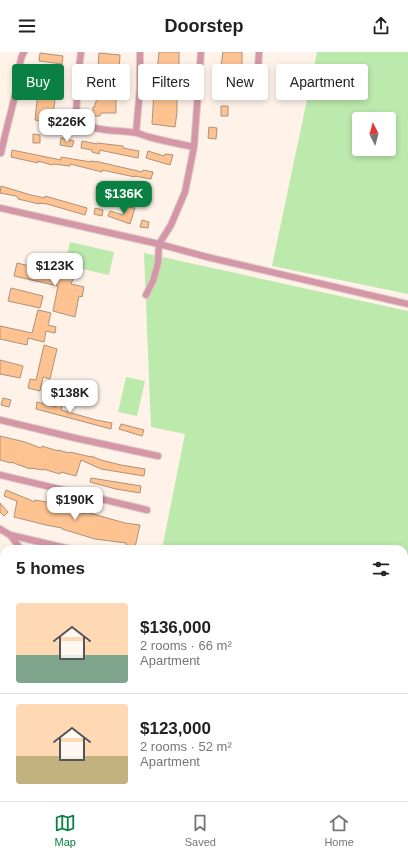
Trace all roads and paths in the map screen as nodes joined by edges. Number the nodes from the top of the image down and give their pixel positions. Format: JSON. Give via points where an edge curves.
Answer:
{"nodes":[{"id":1,"x":24,"y":52,"type":"edge"},
{"id":2,"x":81,"y":52,"type":"edge"},
{"id":3,"x":140,"y":52,"type":"edge"},
{"id":4,"x":201,"y":52,"type":"edge"},
{"id":5,"x":259,"y":52,"type":"edge"},
{"id":6,"x":258,"y":64,"type":"edge"},
{"id":7,"x":136,"y":133,"type":"junction"},
{"id":8,"x":194,"y":147,"type":"junction"},
{"id":9,"x":1,"y":153,"type":"edge"},
{"id":10,"x":0,"y":208,"type":"edge"},
{"id":11,"x":159,"y":244,"type":"junction"},
{"id":12,"x":146,"y":295,"type":"dead end"},
{"id":13,"x":408,"y":304,"type":"edge"},
{"id":14,"x":0,"y":420,"type":"edge"},
{"id":15,"x":158,"y":456,"type":"dead end"},
{"id":16,"x":0,"y":475,"type":"edge"},
{"id":17,"x":147,"y":510,"type":"dead end"},
{"id":18,"x":0,"y":530,"type":"edge"},
{"id":19,"x":10,"y":535,"type":"junction"},
{"id":20,"x":18,"y":545,"type":"edge"},
{"id":21,"x":53,"y":545,"type":"edge"}],
"edges":[{"from":1,"to":9,"type":"street","via":[[21,56],[18,83]]},
{"from":2,"to":7,"type":"street","via":[[76,117],[92,127]]},
{"from":3,"to":7,"type":"street"},
{"from":4,"to":8,"type":"street"},
{"from":5,"to":6,"type":"street"},
{"from":7,"to":8,"type":"street"},
{"from":8,"to":11,"type":"street","via":[[185,192],[172,225]]},
{"from":10,"to":11,"type":"street"},
{"from":11,"to":12,"type":"street","via":[[158,263]]},
{"from":11,"to":13,"type":"street"},
{"from":14,"to":15,"type":"street"},
{"from":16,"to":17,"type":"street"},
{"from":18,"to":19,"type":"street"},
{"from":19,"to":20,"type":"street"},
{"from":19,"to":21,"type":"street"}]}
